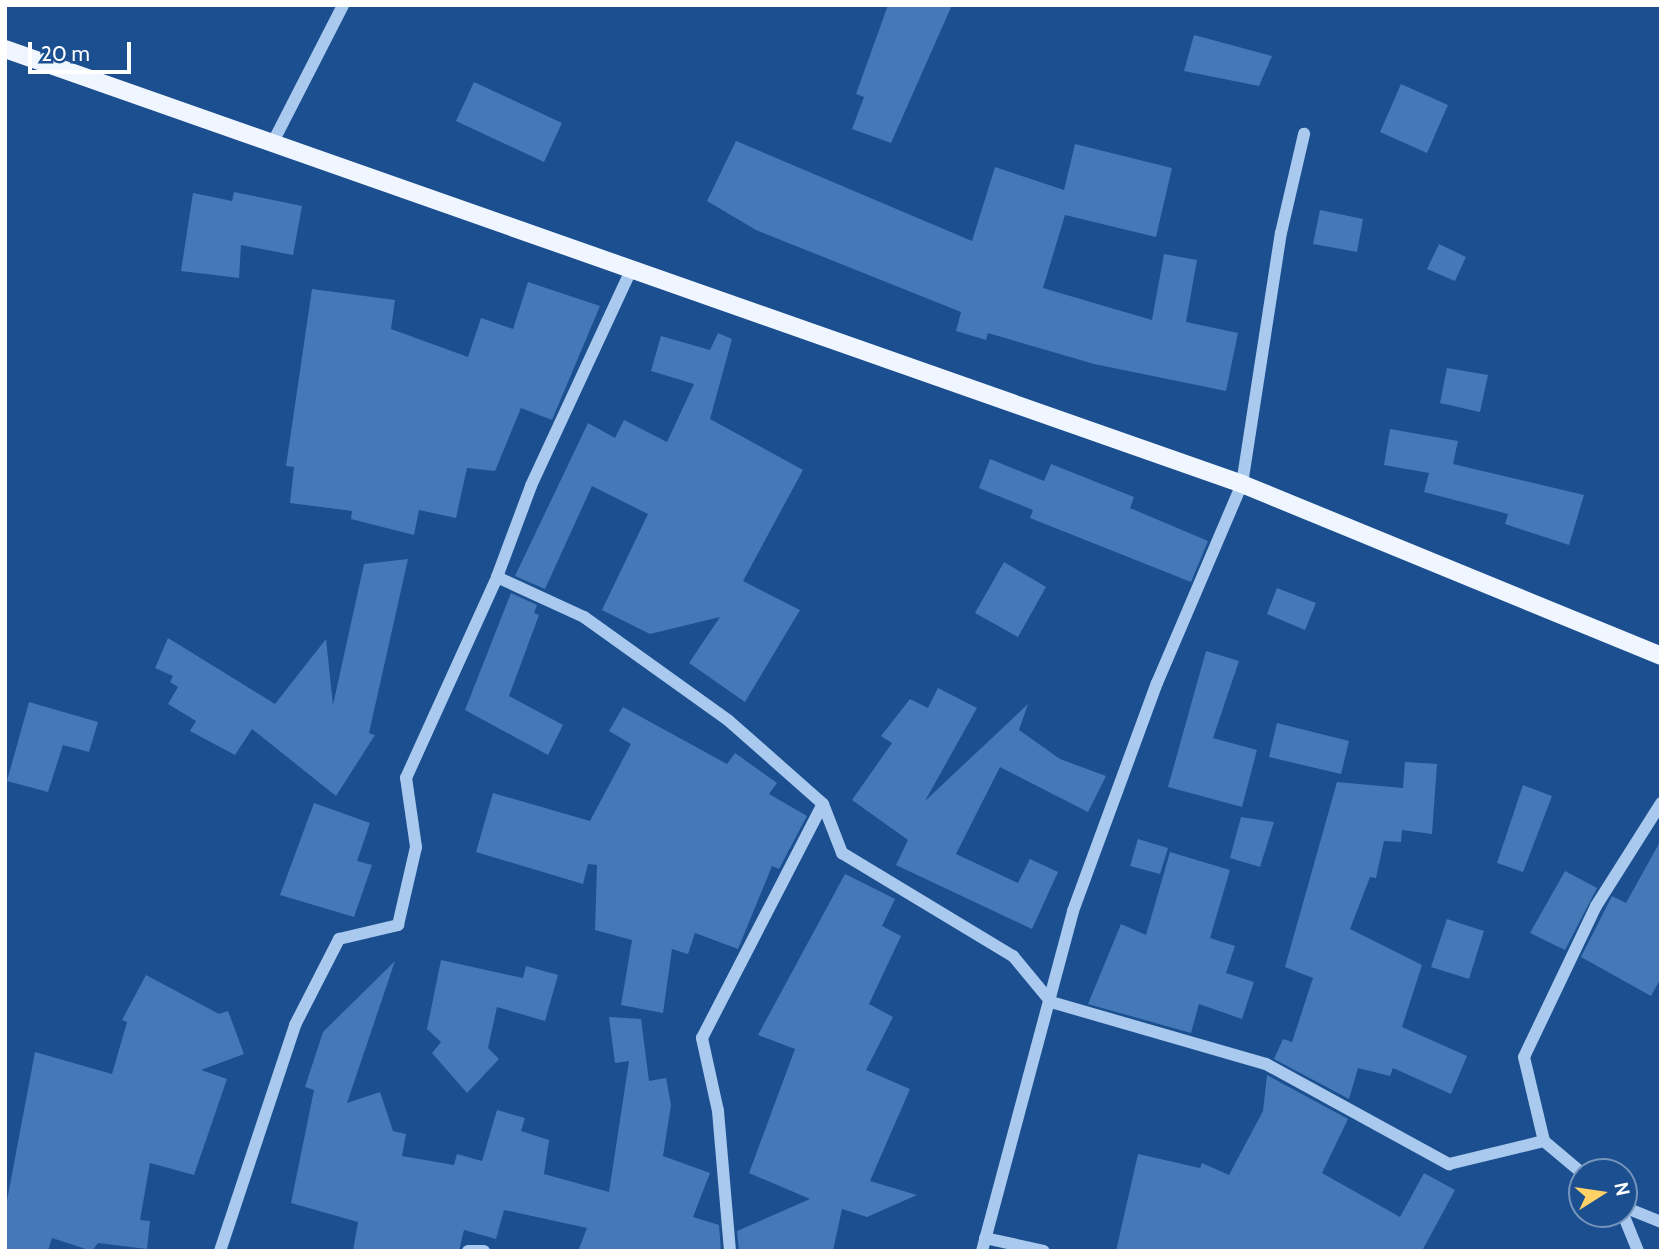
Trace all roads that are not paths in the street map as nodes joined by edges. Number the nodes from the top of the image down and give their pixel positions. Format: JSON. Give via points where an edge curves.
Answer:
{"nodes":[{"id":1,"x":343,"y":5,"type":"edge"},
{"id":2,"x":5,"y":49,"type":"edge"},
{"id":3,"x":1304,"y":134,"type":"dead end"},
{"id":4,"x":273,"y":142,"type":"junction"},
{"id":5,"x":632,"y":268,"type":"junction"},
{"id":6,"x":1242,"y":484,"type":"junction"},
{"id":7,"x":497,"y":577,"type":"junction"},
{"id":8,"x":1661,"y":656,"type":"edge"},
{"id":9,"x":1661,"y":803,"type":"edge"},
{"id":10,"x":822,"y":804,"type":"junction"},
{"id":11,"x":1051,"y":1002,"type":"junction"},
{"id":12,"x":1544,"y":1141,"type":"junction"},
{"id":13,"x":1568,"y":1161,"type":"edge"},
{"id":14,"x":1638,"y":1213,"type":"edge"},
{"id":15,"x":1661,"y":1222,"type":"edge"},
{"id":16,"x":1629,"y":1228,"type":"edge"},
{"id":17,"x":983,"y":1244,"type":"edge"},
{"id":18,"x":220,"y":1251,"type":"edge"},
{"id":19,"x":468,"y":1251,"type":"edge"},
{"id":20,"x":484,"y":1251,"type":"edge"},
{"id":21,"x":730,"y":1251,"type":"edge"},
{"id":22,"x":1044,"y":1251,"type":"edge"},
{"id":23,"x":1638,"y":1251,"type":"edge"}],
"edges":[{"from":1,"to":4,"type":"street"},
{"from":2,"to":4,"type":"main road"},
{"from":3,"to":6,"type":"street","via":[[1281,233]]},
{"from":4,"to":5,"type":"main road"},
{"from":5,"to":6,"type":"main road"},
{"from":5,"to":7,"type":"street"},
{"from":6,"to":8,"type":"main road"},
{"from":6,"to":11,"type":"street","via":[[1153,696],[1073,911]]},
{"from":7,"to":10,"type":"street","via":[[584,617],[729,721]]},
{"from":7,"to":18,"type":"street","via":[[406,778],[416,847],[398,925],[340,939],[295,1025]]},
{"from":9,"to":12,"type":"street","via":[[1596,906],[1524,1057]]},
{"from":10,"to":11,"type":"street","via":[[842,853],[1013,956]]},
{"from":10,"to":21,"type":"street","via":[[702,1038],[718,1111]]},
{"from":11,"to":12,"type":"street","via":[[1266,1063],[1449,1164]]},
{"from":11,"to":17,"type":"street"},
{"from":12,"to":13,"type":"street"},
{"from":14,"to":15,"type":"street"},
{"from":16,"to":23,"type":"street"},
{"from":17,"to":22,"type":"street"},
{"from":19,"to":20,"type":"street"}]}
